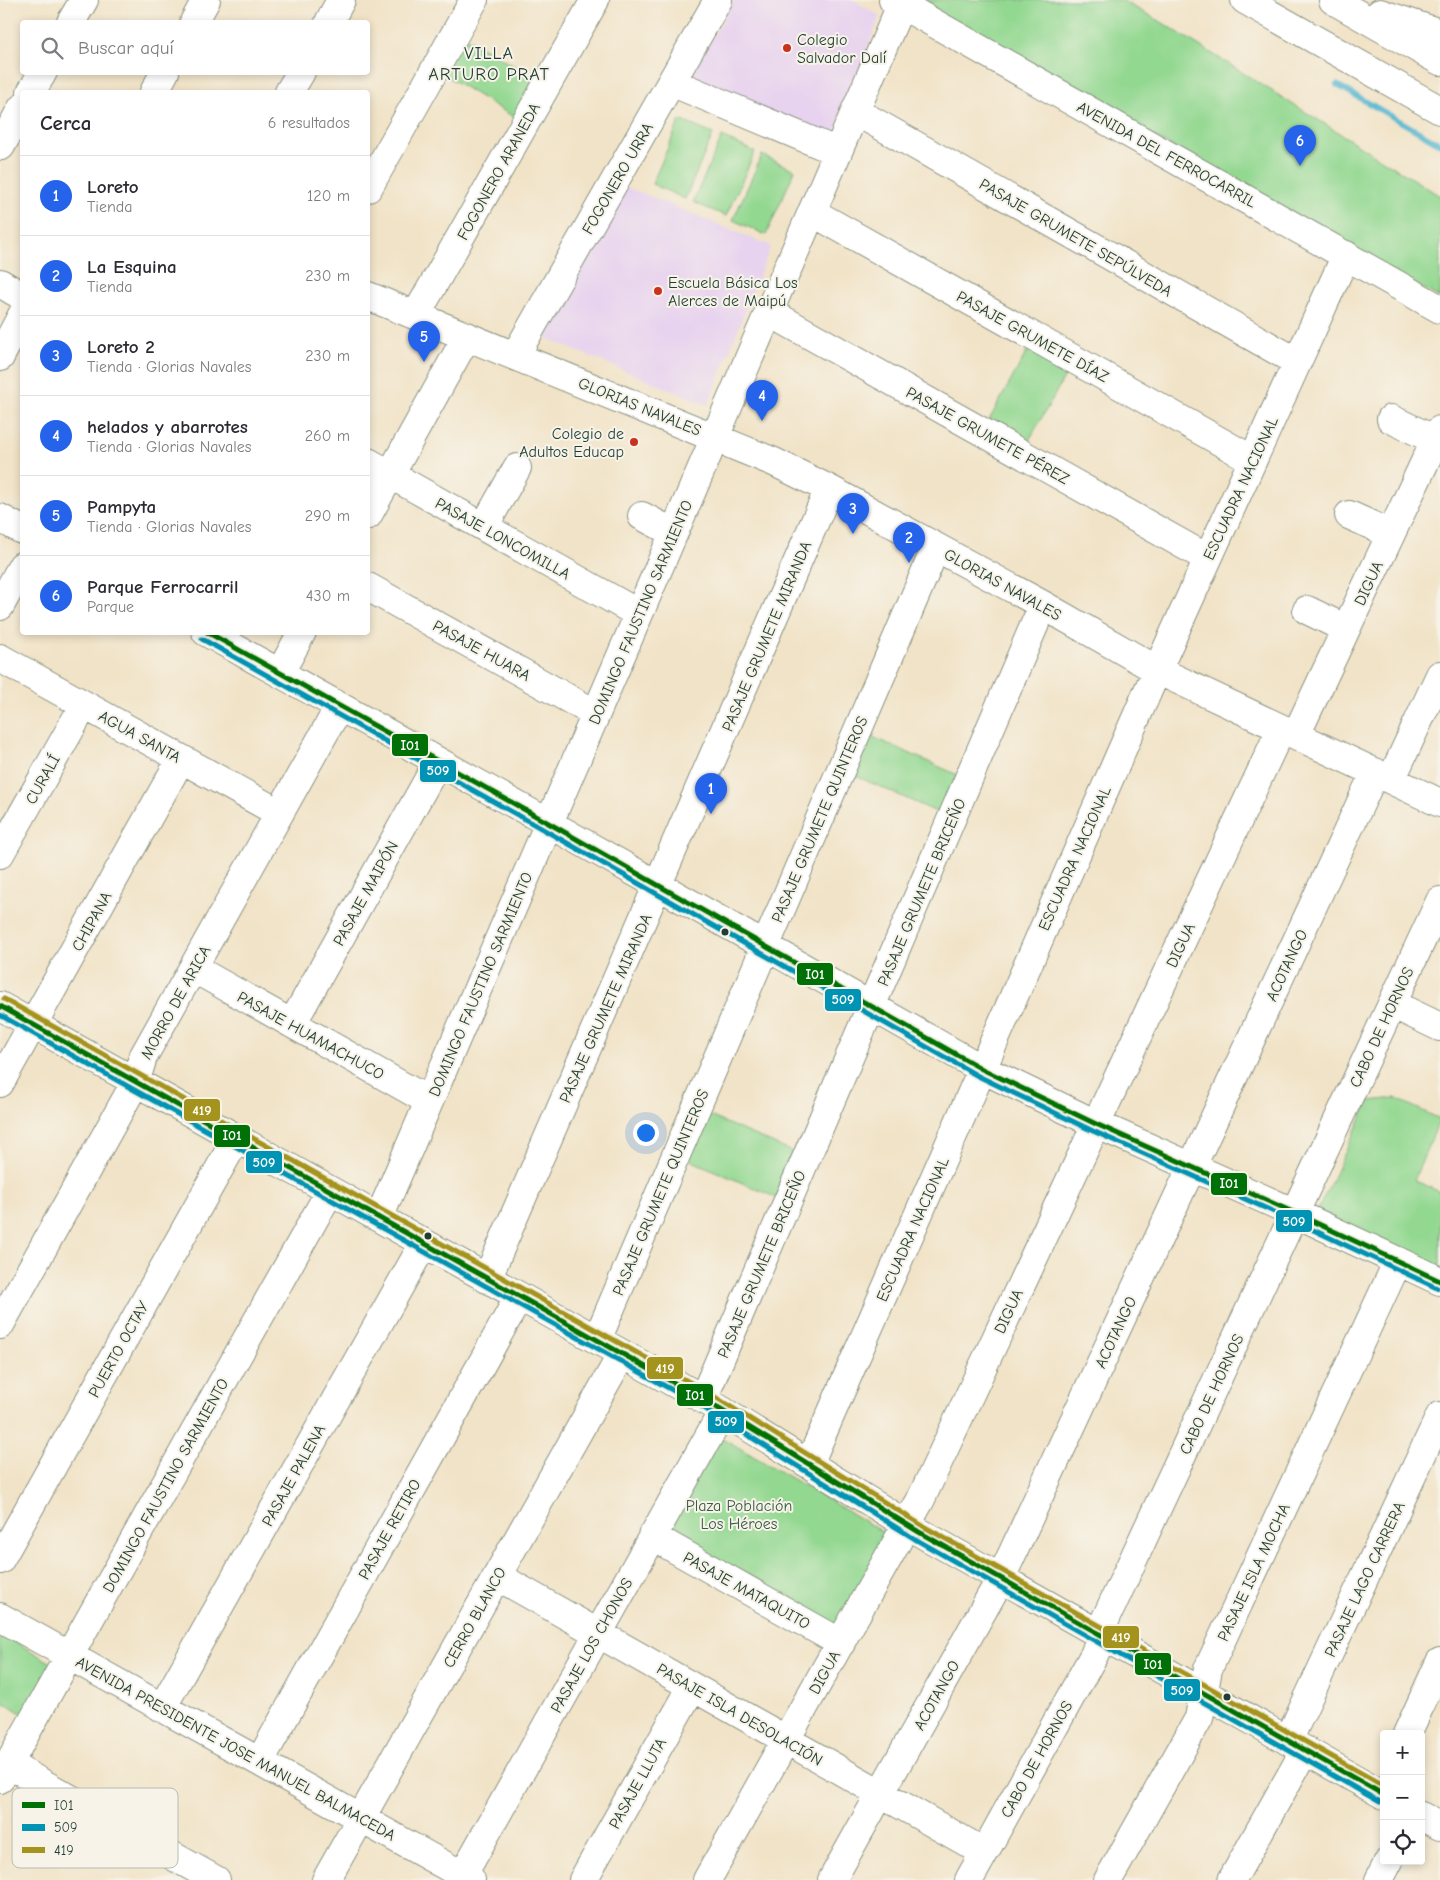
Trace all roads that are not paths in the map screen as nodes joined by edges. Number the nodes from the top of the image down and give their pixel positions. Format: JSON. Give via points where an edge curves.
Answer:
{"nodes":[{"id":1,"x":84,"y":0,"type":"edge"},
{"id":2,"x":206,"y":0,"type":"edge"},
{"id":3,"x":341,"y":0,"type":"edge"},
{"id":4,"x":474,"y":0,"type":"edge"},
{"id":5,"x":595,"y":0,"type":"edge"},
{"id":6,"x":718,"y":0,"type":"edge"},
{"id":7,"x":1245,"y":0,"type":"edge"},
{"id":8,"x":1333,"y":0,"type":"edge"},
{"id":9,"x":1343,"y":0,"type":"edge"},
{"id":10,"x":897,"y":2,"type":"edge"},
{"id":11,"x":72,"y":20,"type":"edge"},
{"id":12,"x":195,"y":20,"type":"edge"},
{"id":13,"x":330,"y":20,"type":"edge"},
{"id":14,"x":1440,"y":33,"type":"edge"},
{"id":15,"x":1440,"y":61,"type":"edge"},
{"id":16,"x":41,"y":75,"type":"edge"},
{"id":17,"x":163,"y":75,"type":"edge"},
{"id":18,"x":298,"y":75,"type":"edge"},
{"id":19,"x":672,"y":82,"type":"junction"},
{"id":20,"x":33,"y":90,"type":"edge"},
{"id":21,"x":155,"y":90,"type":"edge"},
{"id":22,"x":290,"y":90,"type":"edge"},
{"id":23,"x":1440,"y":110,"type":"edge"},
{"id":24,"x":856,"y":111,"type":"junction"},
{"id":25,"x":20,"y":114,"type":"edge"},
{"id":26,"x":8,"y":149,"type":"edge"},
{"id":27,"x":838,"y":152,"type":"junction"},
{"id":28,"x":370,"y":184,"type":"edge"},
{"id":29,"x":812,"y":212,"type":"junction"},
{"id":30,"x":1346,"y":254,"type":"junction"},
{"id":31,"x":0,"y":284,"type":"edge"},
{"id":32,"x":20,"y":295,"type":"edge"},
{"id":33,"x":370,"y":297,"type":"edge"},
{"id":34,"x":1440,"y":309,"type":"edge"},
{"id":35,"x":769,"y":312,"type":"junction"},
{"id":36,"x":416,"y":316,"type":"junction"},
{"id":37,"x":20,"y":319,"type":"edge"},
{"id":38,"x":467,"y":336,"type":"junction"},
{"id":39,"x":516,"y":356,"type":"junction"},
{"id":40,"x":0,"y":357,"type":"edge"},
{"id":41,"x":1297,"y":362,"type":"junction"},
{"id":42,"x":1391,"y":419,"type":"dead end"},
{"id":43,"x":1438,"y":435,"type":"edge"},
{"id":44,"x":715,"y":437,"type":"junction"},
{"id":45,"x":1253,"y":460,"type":"junction"},
{"id":46,"x":379,"y":468,"type":"edge"},
{"id":47,"x":517,"y":468,"type":"dead end"},
{"id":48,"x":829,"y":489,"type":"junction"},
{"id":49,"x":370,"y":506,"type":"edge"},
{"id":50,"x":1349,"y":515,"type":"dead end"},
{"id":51,"x":642,"y":516,"type":"dead end"},
{"id":52,"x":0,"y":518,"type":"edge"},
{"id":53,"x":484,"y":527,"type":"junction"},
{"id":54,"x":20,"y":529,"type":"edge"},
{"id":55,"x":674,"y":533,"type":"junction"},
{"id":56,"x":1390,"y":534,"type":"junction"},
{"id":57,"x":936,"y":547,"type":"junction"},
{"id":58,"x":1207,"y":558,"type":"junction"},
{"id":59,"x":20,"y":570,"type":"edge"},
{"id":60,"x":370,"y":587,"type":"edge"},
{"id":61,"x":0,"y":606,"type":"edge"},
{"id":62,"x":1044,"y":606,"type":"junction"},
{"id":63,"x":1307,"y":610,"type":"dead end"},
{"id":64,"x":639,"y":614,"type":"junction"},
{"id":65,"x":1346,"y":629,"type":"junction"},
{"id":66,"x":211,"y":635,"type":"edge"},
{"id":67,"x":300,"y":635,"type":"edge"},
{"id":68,"x":0,"y":658,"type":"edge"},
{"id":69,"x":1157,"y":670,"type":"junction"},
{"id":70,"x":280,"y":673,"type":"junction"},
{"id":71,"x":1440,"y":675,"type":"edge"},
{"id":72,"x":84,"y":704,"type":"junction"},
{"id":73,"x":339,"y":707,"type":"junction"},
{"id":74,"x":596,"y":714,"type":"junction"},
{"id":75,"x":1289,"y":732,"type":"junction"},
{"id":76,"x":182,"y":759,"type":"junction"},
{"id":77,"x":438,"y":762,"type":"junction"},
{"id":78,"x":1383,"y":776,"type":"junction"},
{"id":79,"x":1440,"y":803,"type":"edge"},
{"id":80,"x":279,"y":813,"type":"junction"},
{"id":81,"x":549,"y":824,"type":"junction"},
{"id":82,"x":0,"y":854,"type":"edge"},
{"id":83,"x":659,"y":886,"type":"junction"},
{"id":84,"x":1440,"y":901,"type":"edge"},
{"id":85,"x":765,"y":946,"type":"junction"},
{"id":86,"x":193,"y":968,"type":"junction"},
{"id":87,"x":1392,"y":1004,"type":"junction"},
{"id":88,"x":0,"y":1006,"type":"edge"},
{"id":89,"x":872,"y":1007,"type":"junction"},
{"id":90,"x":292,"y":1024,"type":"junction"},
{"id":91,"x":33,"y":1025,"type":"junction"},
{"id":92,"x":1440,"y":1027,"type":"edge"},
{"id":93,"x":982,"y":1069,"type":"junction"},
{"id":94,"x":0,"y":1083,"type":"edge"},
{"id":95,"x":136,"y":1083,"type":"junction"},
{"id":96,"x":429,"y":1101,"type":"junction"},
{"id":97,"x":1096,"y":1124,"type":"junction"},
{"id":98,"x":236,"y":1139,"type":"junction"},
{"id":99,"x":1192,"y":1167,"type":"junction"},
{"id":100,"x":330,"y":1191,"type":"junction"},
{"id":101,"x":1295,"y":1213,"type":"junction"},
{"id":102,"x":379,"y":1218,"type":"junction"},
{"id":103,"x":424,"y":1243,"type":"junction"},
{"id":104,"x":1398,"y":1261,"type":"junction"},
{"id":105,"x":487,"y":1279,"type":"junction"},
{"id":106,"x":1440,"y":1281,"type":"edge"},
{"id":107,"x":519,"y":1297,"type":"junction"},
{"id":108,"x":0,"y":1325,"type":"edge"},
{"id":109,"x":597,"y":1340,"type":"junction"},
{"id":110,"x":622,"y":1354,"type":"junction"},
{"id":111,"x":713,"y":1405,"type":"junction"},
{"id":112,"x":1440,"y":1416,"type":"edge"},
{"id":113,"x":809,"y":1464,"type":"junction"},
{"id":114,"x":907,"y":1524,"type":"junction"},
{"id":115,"x":652,"y":1536,"type":"junction"},
{"id":116,"x":0,"y":1560,"type":"edge"},
{"id":117,"x":497,"y":1576,"type":"junction"},
{"id":118,"x":1001,"y":1578,"type":"junction"},
{"id":119,"x":0,"y":1617,"type":"edge"},
{"id":120,"x":598,"y":1634,"type":"junction"},
{"id":121,"x":1101,"y":1635,"type":"junction"},
{"id":122,"x":841,"y":1643,"type":"junction"},
{"id":123,"x":69,"y":1656,"type":"junction"},
{"id":124,"x":1440,"y":1662,"type":"edge"},
{"id":125,"x":692,"y":1686,"type":"junction"},
{"id":126,"x":1203,"y":1693,"type":"junction"},
{"id":127,"x":162,"y":1708,"type":"junction"},
{"id":128,"x":1408,"y":1730,"type":"edge"},
{"id":129,"x":786,"y":1740,"type":"junction"},
{"id":130,"x":1297,"y":1746,"type":"junction"},
{"id":131,"x":260,"y":1762,"type":"junction"},
{"id":132,"x":4,"y":1772,"type":"edge"},
{"id":133,"x":35,"y":1788,"type":"edge"},
{"id":134,"x":1380,"y":1789,"type":"edge"},
{"id":135,"x":881,"y":1794,"type":"junction"},
{"id":136,"x":361,"y":1818,"type":"junction"},
{"id":137,"x":1425,"y":1818,"type":"edge"},
{"id":138,"x":1440,"y":1826,"type":"edge"},
{"id":139,"x":984,"y":1852,"type":"junction"},
{"id":140,"x":178,"y":1861,"type":"edge"},
{"id":141,"x":1388,"y":1865,"type":"edge"},
{"id":142,"x":465,"y":1878,"type":"edge"},
{"id":143,"x":216,"y":1880,"type":"edge"},
{"id":144,"x":326,"y":1880,"type":"edge"},
{"id":145,"x":584,"y":1880,"type":"edge"},
{"id":146,"x":707,"y":1880,"type":"edge"},
{"id":147,"x":832,"y":1880,"type":"edge"},
{"id":148,"x":969,"y":1880,"type":"edge"},
{"id":149,"x":1108,"y":1880,"type":"edge"},
{"id":150,"x":1232,"y":1880,"type":"edge"},
{"id":151,"x":1379,"y":1880,"type":"edge"}],
"edges":[{"from":1,"to":11,"type":"street"},
{"from":2,"to":12,"type":"street"},
{"from":3,"to":13,"type":"street"},
{"from":4,"to":28,"type":"street"},
{"from":5,"to":36,"type":"street","name":"FOGONERO ARANEDA"},
{"from":6,"to":19,"type":"street","name":"FOGONERO URRA"},
{"from":7,"to":23,"type":"street"},
{"from":8,"to":15,"type":"street"},
{"from":9,"to":14,"type":"street"},
{"from":10,"to":24,"type":"street","name":"DOMINGO FAUSTINO SARMIENTO"},
{"from":10,"to":30,"type":"street","name":"AVENIDA DEL FERROCARRIL"},
{"from":16,"to":20,"type":"street"},
{"from":17,"to":21,"type":"street"},
{"from":18,"to":22,"type":"street"},
{"from":19,"to":27,"type":"street"},
{"from":19,"to":39,"type":"street","name":"FOGONERO URRA"},
{"from":24,"to":27,"type":"street","name":"DOMINGO FAUSTINO SARMIENTO"},
{"from":24,"to":41,"type":"street","name":"PASAJE GRUMETE SEPÚLVEDA"},
{"from":25,"to":26,"type":"street"},
{"from":27,"to":29,"type":"street","name":"DOMINGO FAUSTINO SARMIENTO"},
{"from":29,"to":35,"type":"street","name":"DOMINGO FAUSTINO SARMIENTO"},
{"from":29,"to":45,"type":"street","name":"PASAJE GRUMETE DÍAZ"},
{"from":30,"to":34,"type":"street","name":"AVENIDA DEL FERROCARRIL"},
{"from":30,"to":41,"type":"street","name":"ESCUADRA NACIONAL"},
{"from":31,"to":32,"type":"street"},
{"from":33,"to":36,"type":"street","name":"GLORIAS NAVALES"},
{"from":35,"to":44,"type":"street","name":"DOMINGO FAUSTINO SARMIENTO"},
{"from":35,"to":58,"type":"street","name":"PASAJE GRUMETE PÉREZ"},
{"from":36,"to":38,"type":"street","name":"GLORIAS NAVALES"},
{"from":37,"to":40,"type":"street"},
{"from":38,"to":39,"type":"street","name":"GLORIAS NAVALES"},
{"from":38,"to":46,"type":"street"},
{"from":39,"to":44,"type":"street","name":"GLORIAS NAVALES"},
{"from":41,"to":45,"type":"street","name":"ESCUADRA NACIONAL"},
{"from":42,"to":43,"type":"street"},
{"from":43,"to":56,"type":"street","name":"DIGUA"},
{"from":44,"to":48,"type":"street","name":"GLORIAS NAVALES"},
{"from":44,"to":55,"type":"street","name":"DOMINGO FAUSTINO SARMIENTO"},
{"from":45,"to":58,"type":"street","name":"ESCUADRA NACIONAL"},
{"from":46,"to":49,"type":"street"},
{"from":46,"to":53,"type":"street","name":"PASAJE LONCOMILLA"},
{"from":47,"to":53,"type":"street"},
{"from":48,"to":57,"type":"street","name":"GLORIAS NAVALES"},
{"from":48,"to":83,"type":"street","name":"PASAJE GRUMETE MIRANDA"},
{"from":50,"to":56,"type":"street"},
{"from":51,"to":55,"type":"street"},
{"from":52,"to":54,"type":"street"},
{"from":53,"to":64,"type":"street","name":"PASAJE LONCOMILLA"},
{"from":55,"to":64,"type":"street","name":"DOMINGO FAUSTINO SARMIENTO"},
{"from":56,"to":65,"type":"street","name":"DIGUA"},
{"from":57,"to":62,"type":"street","name":"GLORIAS NAVALES"},
{"from":57,"to":85,"type":"street","name":"PASAJE GRUMETE QUINTEROS"},
{"from":58,"to":69,"type":"street","name":"ESCUADRA NACIONAL"},
{"from":59,"to":61,"type":"street"},
{"from":60,"to":74,"type":"street","name":"PASAJE HUARA"},
{"from":62,"to":69,"type":"street","name":"GLORIAS NAVALES"},
{"from":62,"to":89,"type":"street","name":"PASAJE GRUMETE BRICEÑO"},
{"from":63,"to":65,"type":"street"},
{"from":64,"to":74,"type":"street","name":"DOMINGO FAUSTINO SARMIENTO"},
{"from":65,"to":75,"type":"street","name":"DIGUA"},
{"from":66,"to":70,"type":"street"},
{"from":67,"to":70,"type":"street"},
{"from":68,"to":72,"type":"street","name":"AGUA SANTA"},
{"from":69,"to":75,"type":"street","name":"GLORIAS NAVALES"},
{"from":69,"to":93,"type":"street","name":"ESCUADRA NACIONAL"},
{"from":70,"to":73,"type":"street"},
{"from":71,"to":78,"type":"street","name":"ACOTANGO"},
{"from":72,"to":76,"type":"street","name":"AGUA SANTA"},
{"from":72,"to":82,"type":"street","name":"CURALÍ"},
{"from":73,"to":77,"type":"street"},
{"from":73,"to":80,"type":"street","name":"MORRO DE ARICA"},
{"from":74,"to":81,"type":"street","name":"DOMINGO FAUSTINO SARMIENTO"},
{"from":75,"to":78,"type":"street","name":"GLORIAS NAVALES"},
{"from":75,"to":97,"type":"street","name":"DIGUA"},
{"from":76,"to":80,"type":"street","name":"AGUA SANTA"},
{"from":76,"to":91,"type":"street","name":"CHIPANA"},
{"from":77,"to":81,"type":"street"},
{"from":77,"to":90,"type":"street","name":"PASAJE MAIPÓN"},
{"from":78,"to":79,"type":"street","name":"GLORIAS NAVALES"},
{"from":78,"to":99,"type":"street","name":"ACOTANGO"},
{"from":80,"to":86,"type":"street","name":"MORRO DE ARICA"},
{"from":81,"to":83,"type":"street"},
{"from":81,"to":96,"type":"street","name":"DOMINGO FAUSTINO SARMIENTO"},
{"from":83,"to":85,"type":"street"},
{"from":83,"to":105,"type":"street","name":"PASAJE GRUMETE MIRANDA"},
{"from":84,"to":87,"type":"street","name":"CABO DE HORNOS"},
{"from":85,"to":89,"type":"street"},
{"from":85,"to":109,"type":"street","name":"PASAJE GRUMETE QUINTEROS"},
{"from":86,"to":90,"type":"street","name":"PASAJE HUAMACHUCO"},
{"from":86,"to":95,"type":"street","name":"MORRO DE ARICA","via":[[143,1057]]},
{"from":87,"to":92,"type":"street"},
{"from":87,"to":101,"type":"street","name":"CABO DE HORNOS"},
{"from":88,"to":91,"type":"street"},
{"from":89,"to":93,"type":"street"},
{"from":89,"to":111,"type":"street","name":"PASAJE GRUMETE BRICEÑO"},
{"from":90,"to":96,"type":"street","name":"PASAJE HUAMACHUCO"},
{"from":91,"to":94,"type":"street","name":"CHIPANA"},
{"from":91,"to":95,"type":"street"},
{"from":93,"to":97,"type":"street"},
{"from":93,"to":113,"type":"street","name":"ESCUADRA NACIONAL"},
{"from":95,"to":98,"type":"street"},
{"from":95,"to":108,"type":"street","name":"MORRO DE ARICA"},
{"from":96,"to":102,"type":"street","name":"DOMINGO FAUSTINO SARMIENTO"},
{"from":97,"to":99,"type":"street"},
{"from":97,"to":114,"type":"street","name":"DIGUA"},
{"from":98,"to":100,"type":"street"},
{"from":98,"to":116,"type":"street","name":"PUERTO OCTAY"},
{"from":99,"to":101,"type":"street"},
{"from":99,"to":118,"type":"street","name":"ACOTANGO"},
{"from":100,"to":102,"type":"street"},
{"from":100,"to":123,"type":"street","name":"DOMINGO FAUSTINO SARMIENTO"},
{"from":101,"to":104,"type":"street"},
{"from":101,"to":121,"type":"street","name":"CABO DE HORNOS","via":[[1106,1618]]},
{"from":102,"to":103,"type":"street"},
{"from":103,"to":105,"type":"street"},
{"from":103,"to":127,"type":"street","name":"PASAJE PALENA"},
{"from":104,"to":106,"type":"street"},
{"from":104,"to":126,"type":"street","name":"PASAJE ISLA MOCHA","via":[[1208,1669]]},
{"from":105,"to":107,"type":"street"},
{"from":107,"to":109,"type":"street"},
{"from":107,"to":131,"type":"street","name":"PASAJE RETIRO"},
{"from":109,"to":110,"type":"street"},
{"from":110,"to":111,"type":"street"},
{"from":110,"to":117,"type":"street","name":"CERRO BLANCO"},
{"from":111,"to":113,"type":"street"},
{"from":111,"to":115,"type":"street","name":"PASAJE LOS CHONOS"},
{"from":112,"to":130,"type":"street","name":"PASAJE LAGO CARRERA"},
{"from":113,"to":114,"type":"street"},
{"from":114,"to":118,"type":"street"},
{"from":114,"to":122,"type":"street","name":"DIGUA"},
{"from":115,"to":120,"type":"street","name":"PASAJE LOS CHONOS"},
{"from":115,"to":122,"type":"street","name":"PASAJE MATAQUITO"},
{"from":117,"to":120,"type":"street","name":"PASAJE ISLA DESOLACIÓN"},
{"from":117,"to":136,"type":"street","name":"CERRO BLANCO"},
{"from":118,"to":121,"type":"street"},
{"from":118,"to":135,"type":"street","name":"ACOTANGO"},
{"from":119,"to":123,"type":"street","name":"AVENIDA PRESIDENTE JOSE MANUEL BALMACEDA"},
{"from":120,"to":125,"type":"street","name":"PASAJE ISLA DESOLACIÓN"},
{"from":120,"to":142,"type":"street","name":"PASAJE LOS CHONOS"},
{"from":121,"to":126,"type":"street"},
{"from":121,"to":139,"type":"street","name":"CABO DE HORNOS","via":[[1092,1660]]},
{"from":122,"to":129,"type":"street","name":"DIGUA"},
{"from":123,"to":127,"type":"street","name":"AVENIDA PRESIDENTE JOSE MANUEL BALMACEDA"},
{"from":123,"to":132,"type":"street","name":"DOMINGO FAUSTINO SARMIENTO"},
{"from":124,"to":128,"type":"street"},
{"from":125,"to":129,"type":"street","name":"PASAJE ISLA DESOLACIÓN"},
{"from":125,"to":145,"type":"street","name":"PASAJE LLUTA"},
{"from":126,"to":130,"type":"street"},
{"from":126,"to":149,"type":"street","name":"PASAJE ISLA MOCHA","via":[[1199,1718]]},
{"from":127,"to":131,"type":"street","name":"AVENIDA PRESIDENTE JOSE MANUEL BALMACEDA"},
{"from":129,"to":135,"type":"street","name":"PASAJE ISLA DESOLACIÓN"},
{"from":129,"to":146,"type":"street","name":"DIGUA"},
{"from":130,"to":134,"type":"street"},
{"from":130,"to":150,"type":"street","name":"PASAJE LAGO CARRERA"},
{"from":131,"to":136,"type":"street","name":"AVENIDA PRESIDENTE JOSE MANUEL BALMACEDA"},
{"from":132,"to":133,"type":"street"},
{"from":135,"to":139,"type":"street","name":"PASAJE ISLA DESOLACIÓN"},
{"from":135,"to":147,"type":"street","name":"ACOTANGO"},
{"from":136,"to":142,"type":"street","name":"AVENIDA PRESIDENTE JOSE MANUEL BALMACEDA"},
{"from":136,"to":144,"type":"street","name":"CERRO BLANCO"},
{"from":137,"to":138,"type":"street"},
{"from":139,"to":148,"type":"street","name":"CABO DE HORNOS"},
{"from":140,"to":143,"type":"street"},
{"from":141,"to":151,"type":"street"}]}
